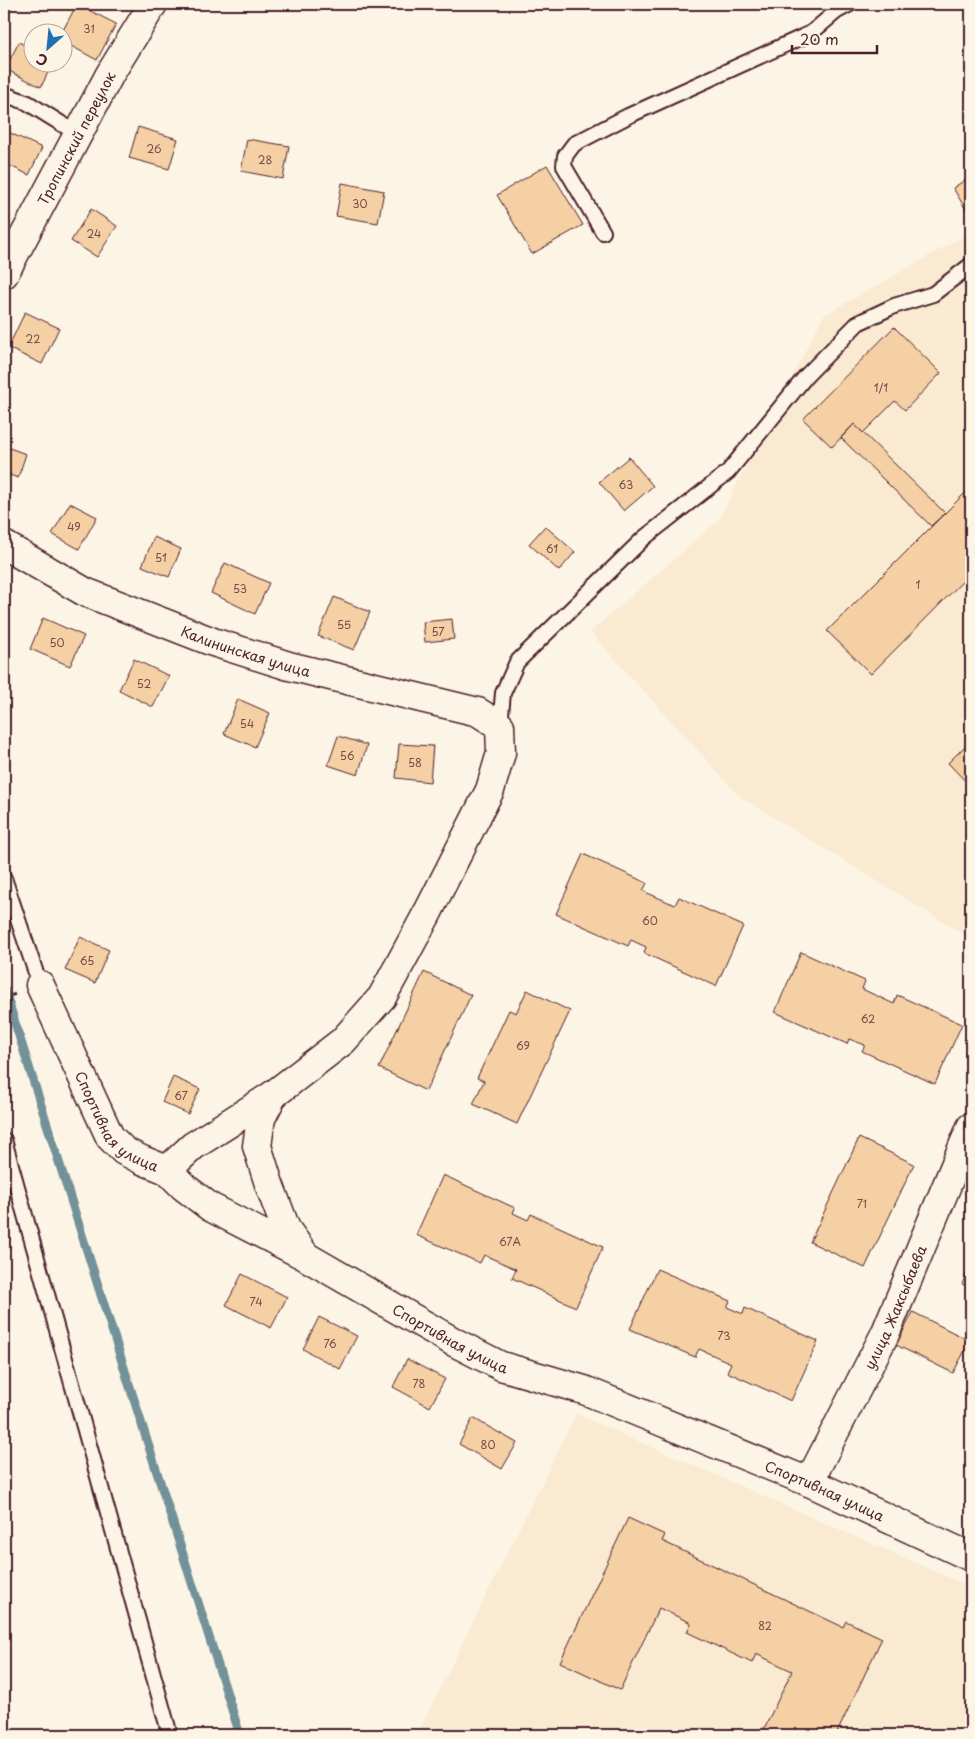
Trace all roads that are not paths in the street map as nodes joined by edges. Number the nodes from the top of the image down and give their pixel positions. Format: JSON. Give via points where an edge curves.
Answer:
{"nodes":[{"id":1,"x":153,"y":4,"type":"edge"},
{"id":2,"x":850,"y":4,"type":"edge"},
{"id":3,"x":4,"y":94,"type":"edge"},
{"id":4,"x":78,"y":134,"type":"junction"},
{"id":5,"x":603,"y":232,"type":"dead end"},
{"id":6,"x":971,"y":265,"type":"edge"},
{"id":7,"x":4,"y":274,"type":"edge"},
{"id":8,"x":4,"y":545,"type":"edge"},
{"id":9,"x":500,"y":726,"type":"junction"},
{"id":10,"x":4,"y":878,"type":"edge"},
{"id":11,"x":29,"y":989,"type":"joint"},
{"id":12,"x":273,"y":1095,"type":"junction"},
{"id":13,"x":971,"y":1126,"type":"edge"},
{"id":14,"x":4,"y":1140,"type":"edge"},
{"id":15,"x":167,"y":1170,"type":"junction"},
{"id":16,"x":305,"y":1256,"type":"junction"},
{"id":17,"x":809,"y":1482,"type":"junction"},
{"id":18,"x":971,"y":1557,"type":"edge"},
{"id":19,"x":170,"y":1735,"type":"edge"}],
"edges":[{"from":1,"to":4,"type":"street","name":"Тропинский переулок"},
{"from":2,"to":5,"type":"lane","via":[[811,33],[574,144],[564,166]]},
{"from":3,"to":4,"type":"lane","via":[[28,103]]},
{"from":4,"to":7,"type":"street","name":"Тропинский переулок"},
{"from":6,"to":9,"type":"lane","via":[[933,294],[858,322],[806,376],[728,472],[644,538],[517,662],[503,693]]},
{"from":8,"to":9,"type":"street","name":"Калининская улица","via":[[85,592],[213,642],[290,666],[478,712]]},
{"from":9,"to":12,"type":"street","via":[[501,753],[490,790],[382,997],[343,1041]]},
{"from":10,"to":11,"type":"lane"},
{"from":11,"to":15,"type":"street","name":"Спортивная улица","via":[[110,1137],[124,1151]]},
{"from":12,"to":15,"type":"street","via":[[193,1146]]},
{"from":12,"to":16,"type":"street","via":[[260,1118],[257,1146],[286,1229]]},
{"from":13,"to":17,"type":"street","name":"улица Жаксыбаева","via":[[885,1334]]},
{"from":14,"to":19,"type":"lane"},
{"from":15,"to":16,"type":"street","name":"Спортивная улица","via":[[210,1207]]},
{"from":16,"to":17,"type":"street","name":"Спортивная улица","via":[[501,1366],[584,1390]]},
{"from":17,"to":18,"type":"street","name":"Спортивная улица"}]}
